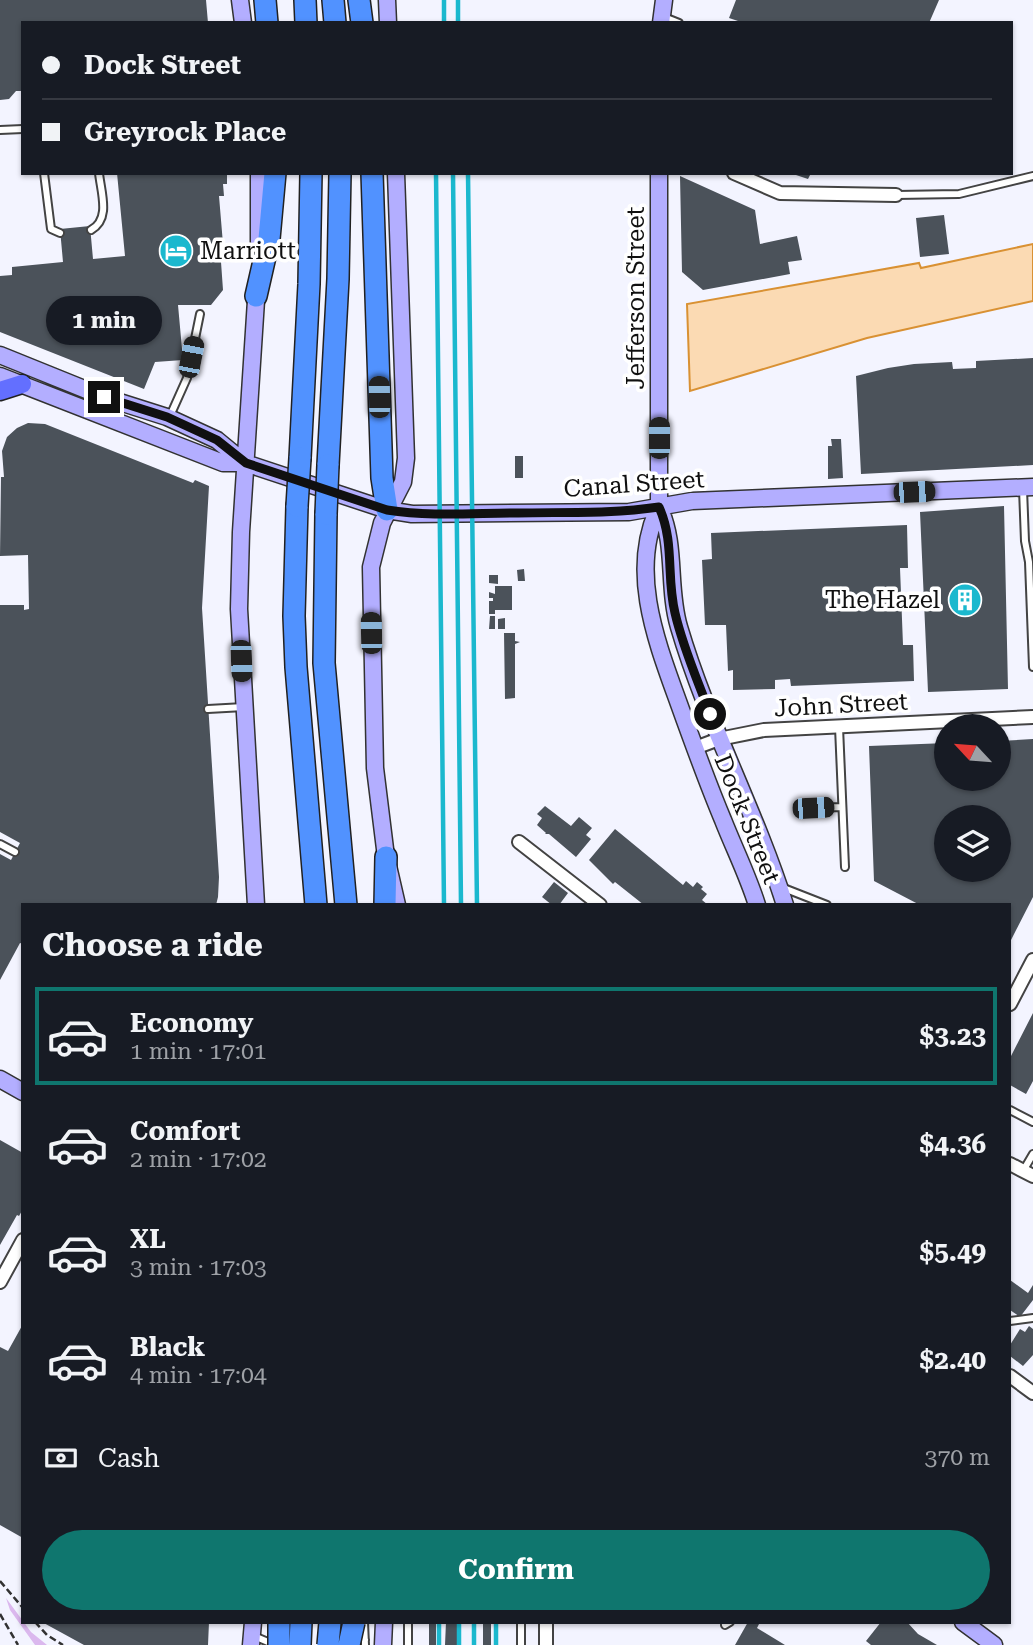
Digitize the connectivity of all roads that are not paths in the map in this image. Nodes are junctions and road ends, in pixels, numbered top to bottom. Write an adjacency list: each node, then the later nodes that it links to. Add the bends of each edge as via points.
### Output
1 (240, 0): 7 (street)
2 (265, 0): 8 (highway)
3 (305, 0): 9 (highway)
4 (333, 0): 10 (highway)
5 (359, 0): 11 (highway)
6 (387, 0): 12 (street)
7 (243, 21)
8 (267, 21)
9 (306, 21)
10 (335, 21)
11 (362, 21)
12 (388, 21)
13 (21, 128): 14 (lane)
14 (0, 130)
15 (44, 175): 28 (lane, via 48,219 51,229)
16 (99, 175): 27 (lane, via 103,216 100,225)
17 (259, 175): 29 (street)
18 (275, 175): 29 (highway, via 269,239)
19 (311, 175): 58 (highway, bridge, via 295,603)
20 (340, 175): 59 (highway, bridge, via 323,611)
21 (372, 175): 39 (highway, via 382,478)
22 (396, 175): 39 (street, via 406,458 402,482)
23 (659, 175): 38 (street, Jefferson Street)
24 (739, 175): 26 (street, via 780,193)
25 (1033, 176): 26 (lane, via 959,194)
26 (896, 195)
27 (90, 230)
28 (60, 233)
29 (256, 296): 36 (street)
30 (200, 314): 35 (lane, via 187,378)
31 (0, 355): 35 (street)
32 (0, 376): 33 (street)
33 (22, 384): 34 (main road); 36 (street, via 223,463)
34 (0, 391)
35 (169, 418): 36 (street, via 217,440)
36 (246, 463): 39 (street, Canal Street); 43 (street, via 239,610)
37 (1028, 487): 38 (street, Canal Street, via 692,501); 40 (lane)
38 (659, 507): 39 (street, Canal Street, via 629,512 463,515); 47 (street, Dock Street, via 668,531 676,619); 48 (street, Dock Street, via 647,540 650,614)
39 (387, 510): 54 (street, via 374,547 371,585 375,768)
40 (1029, 537): 41 (lane)
41 (1032, 631): 42 (lane)
42 (1033, 667)
43 (244, 707): 44 (lane); 57 (street)
44 (208, 709)
45 (1033, 717): 46 (street, John Street)
46 (839, 725): 47 (street, John Street, via 764,730); 49 (lane)
47 (719, 739): 48 (street, John Street); 56 (street, Dock Street)
48 (695, 748): 63 (street, Dock Street)
49 (842, 807): 50 (lane); 55 (lane)
50 (813, 808)
51 (519, 842): 62 (street)
52 (0, 844): 53 (lane)
53 (15, 852)
54 (386, 857): 60 (highway); 61 (street)
55 (845, 867)
56 (779, 886): 64 (street, Dock Street); 65 (lane)
57 (256, 903)
58 (316, 903)
59 (346, 903)
60 (385, 903)
61 (397, 903)
62 (597, 903)
63 (756, 903)
64 (784, 903)
65 (822, 903)
66 (1033, 960): 67 (street)
67 (1011, 1002)
68 (0, 1079): 69 (street)
69 (21, 1091)
70 (1011, 1111): 71 (lane)
71 (1033, 1122)
72 (1033, 1154): 74 (lane)
73 (1011, 1165): 74 (street)
74 (1028, 1174)
75 (21, 1244): 76 (street)
76 (0, 1282)
77 (1033, 1318): 78 (lane)
78 (1011, 1321)
79 (1011, 1377): 80 (street)
80 (1033, 1393)
81 (274, 1624): 90 (lane)
82 (330, 1624): 92 (highway, bridge)
83 (334, 1624): 91 (lane)
84 (384, 1624): 93 (street)
85 (408, 1624): 94 (lane)
86 (521, 1624): 95 (lane)
87 (546, 1624): 96 (street)
88 (965, 1624): 97 (street)
89 (252, 1634): 90 (lane)
90 (290, 1635)
91 (358, 1638)
92 (328, 1645)
93 (383, 1645)
94 (408, 1645)
95 (521, 1645)
96 (546, 1645)
97 (994, 1645)

